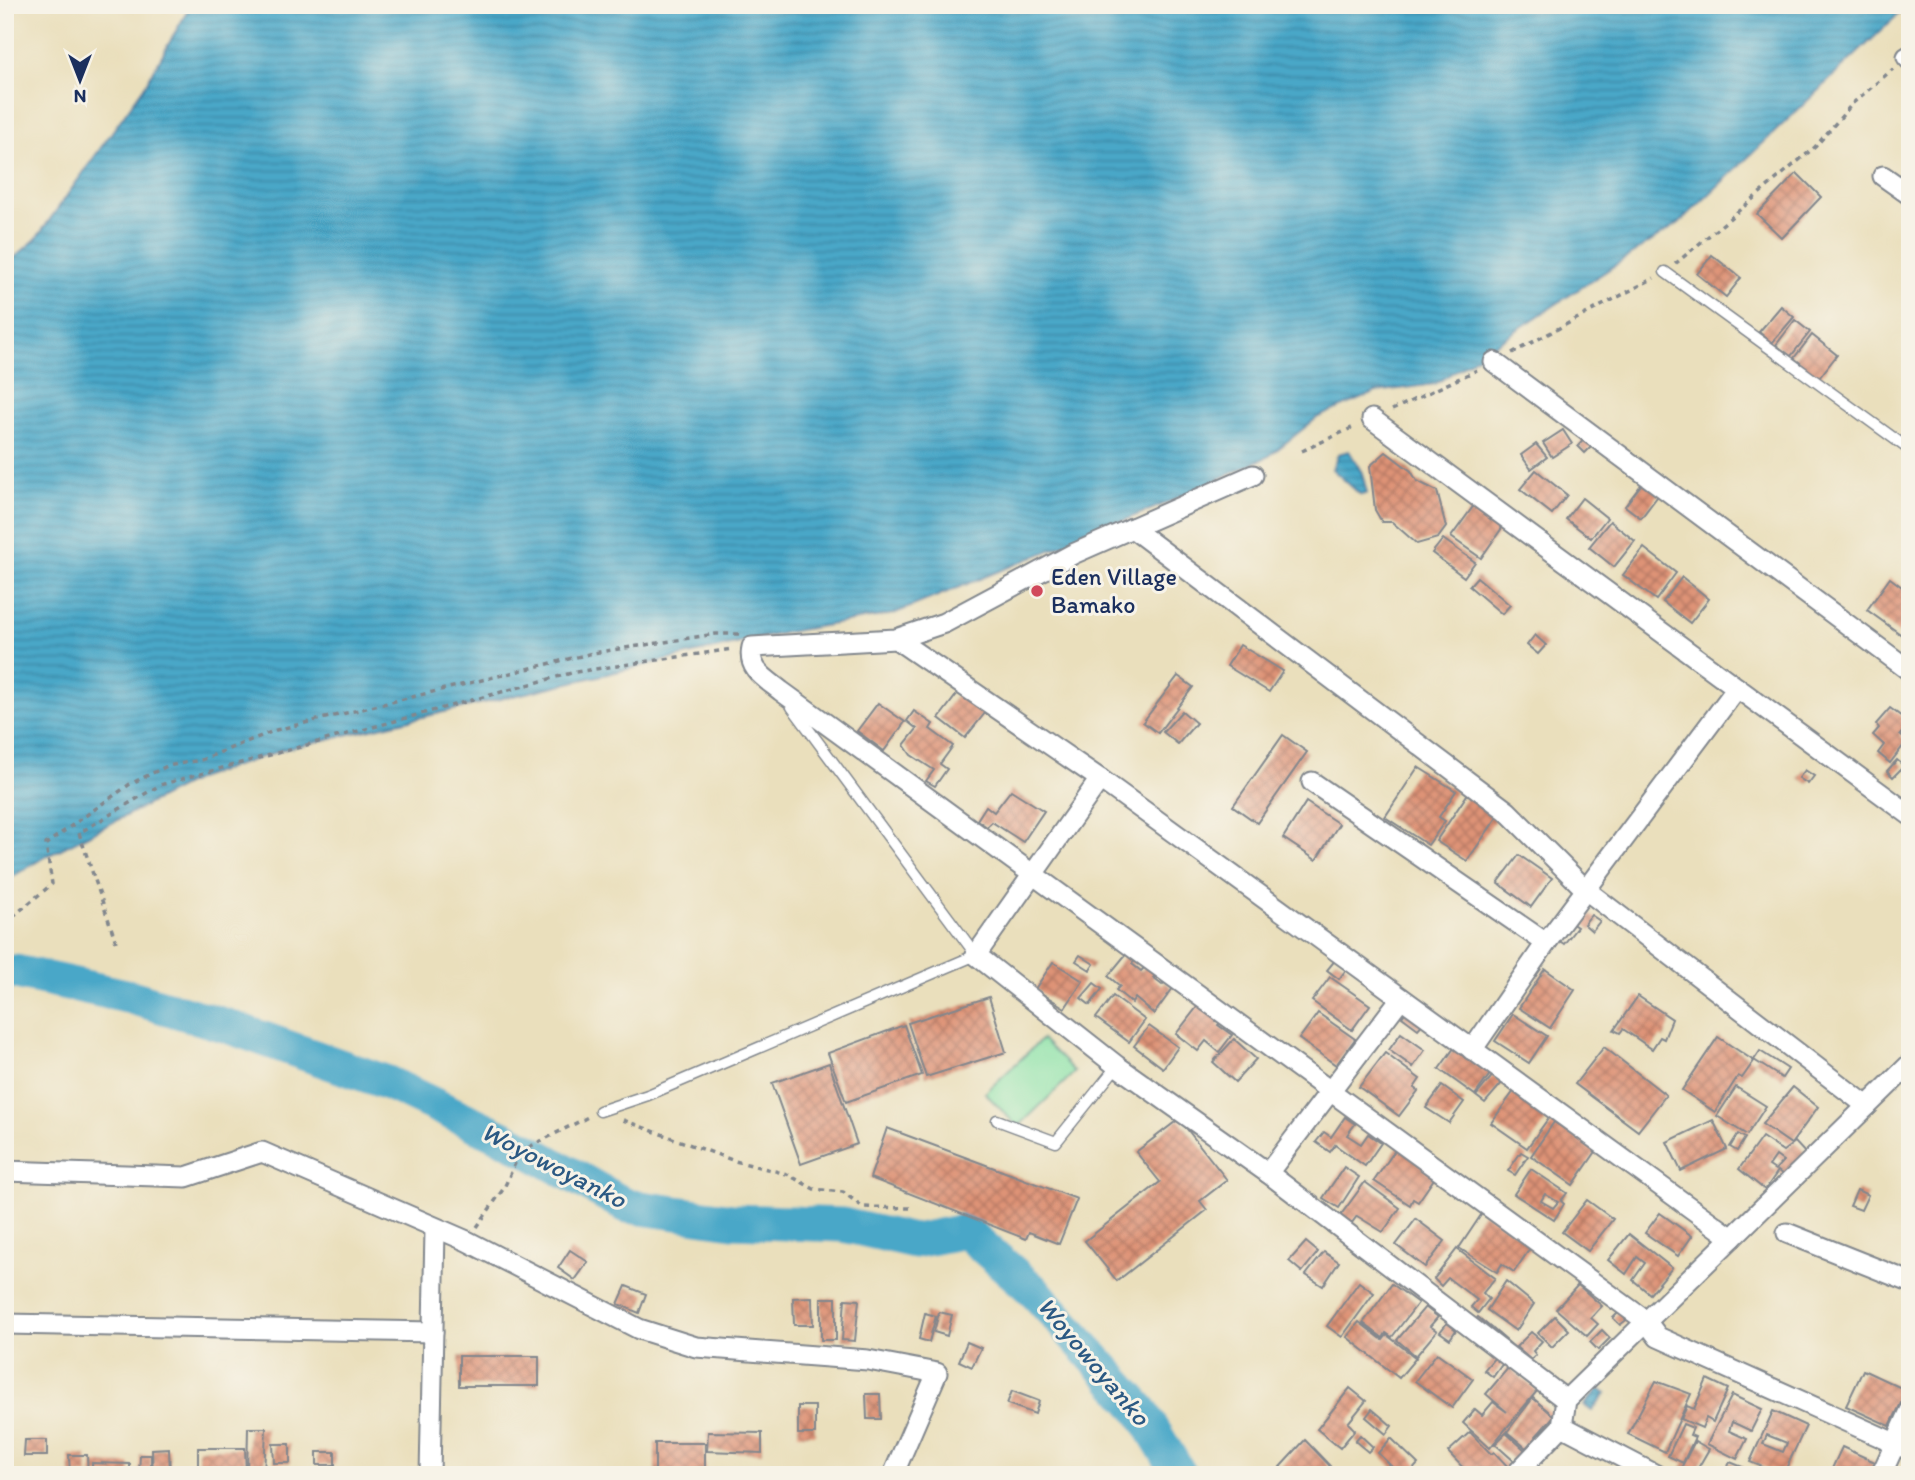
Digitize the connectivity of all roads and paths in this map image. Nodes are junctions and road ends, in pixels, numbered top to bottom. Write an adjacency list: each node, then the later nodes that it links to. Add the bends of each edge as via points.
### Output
1 (1908, 58): 4 (path, via 1853,103 1815,147)
2 (1883, 176): 3 (street)
3 (1910, 195)
4 (1665, 272): 5 (path); 7 (lane)
5 (1494, 362): 6 (path); 13 (street)
6 (1372, 419): 8 (path); 14 (street)
7 (1910, 450)
8 (1302, 451)
9 (1253, 475): 10 (street)
10 (1132, 528): 11 (street, via 944,623); 20 (street, via 1507,811)
11 (896, 639): 12 (street); 16 (street)
12 (752, 647): 15 (street, via 752,667); 21 (path, via 753,634 716,634 593,653 276,730 201,760 167,766 130,784 46,844 52,884); 22 (path, via 575,672 160,785 79,833)
13 (1910, 671)
14 (1737, 688): 18 (street); 20 (street)
15 (781, 691): 19 (street); 24 (lane)
16 (1100, 779): 19 (street); 25 (street)
17 (1312, 782): 23 (street)
18 (1910, 815)
19 (1032, 875): 24 (street); 29 (street)
20 (1586, 890): 23 (street); 30 (street)
21 (5, 923)
22 (116, 942)
23 (1546, 943): 26 (street)
24 (976, 955): 28 (street); 31 (lane, via 648,1095)
25 (1401, 998): 26 (street); 29 (street)
26 (1472, 1050): 40 (street)
27 (1910, 1064): 30 (street)
28 (1117, 1066): 32 (lane, via 1056,1142); 36 (street)
29 (1330, 1091): 36 (street); 43 (street)
30 (1867, 1106): 40 (street)
31 (600, 1111): 33 (path); 37 (path, via 735,1161 787,1174 814,1189 843,1192 863,1207)
32 (997, 1120)
33 (529, 1147)
34 (516, 1159): 41 (path, via 504,1188)
35 (5, 1171): 38 (street, via 186,1177 262,1152)
36 (1268, 1173): 46 (street)
37 (911, 1209)
38 (435, 1230): 41 (street); 45 (street)
39 (1787, 1233): 42 (street)
40 (1732, 1238): 43 (street)
41 (467, 1241): 51 (street, via 639,1329 696,1347 868,1360 937,1373)
42 (1910, 1282)
43 (1646, 1321): 46 (street); 49 (street, via 1658,1337)
44 (5, 1324): 45 (street)
45 (433, 1332): 50 (street)
46 (1566, 1400): 48 (street)
47 (1910, 1410): 49 (street)
48 (1562, 1426): 52 (street); 53 (street)
49 (1903, 1447): 54 (street)
50 (430, 1475)
51 (893, 1475)
52 (1515, 1475)
53 (1656, 1475)
54 (1881, 1475)

